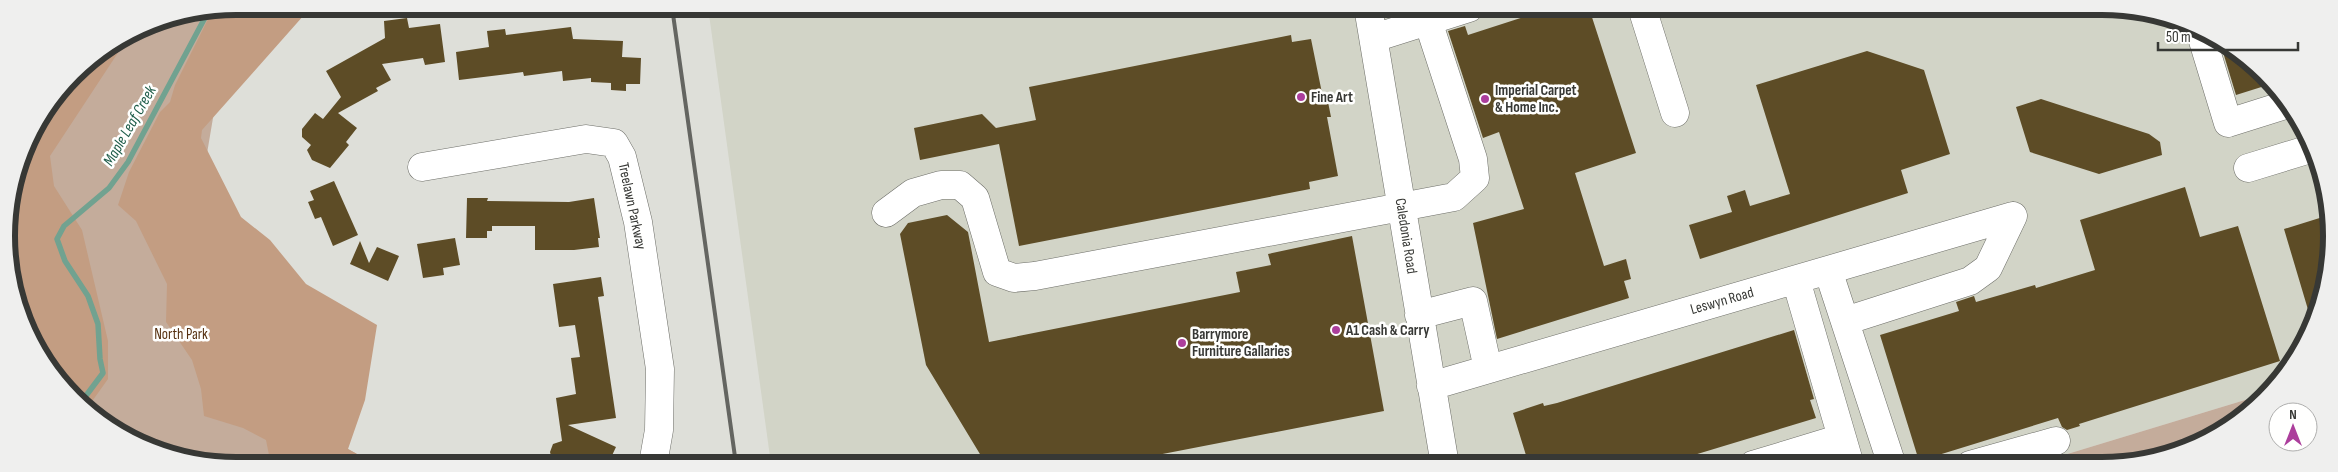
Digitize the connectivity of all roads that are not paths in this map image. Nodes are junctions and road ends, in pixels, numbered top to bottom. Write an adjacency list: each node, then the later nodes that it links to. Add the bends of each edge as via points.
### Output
1 (1370, 15): 5 (street, Caledonia Road)
2 (1447, 15): 4 (street)
3 (1644, 15): 8 (street)
4 (1428, 21): 5 (street); 12 (street, via 1473,159 1475,178 1454,197)
5 (1374, 38): 12 (street, Caledonia Road)
6 (2203, 39): 7 (street, via 2228,123)
7 (2281, 106)
8 (1675, 113)
9 (2306, 150): 11 (street)
10 (422, 167): 22 (street, Treelawn Parkway, via 586,139 614,143 622,157 638,222 660,368 659,430)
11 (2248, 168)
12 (1402, 208): 13 (street, via 1014,278 997,272 974,198 960,185 941,185 913,193); 16 (street, Caledonia Road)
13 (886, 213)
14 (1828, 270): 15 (street, Leswyn Road); 17 (street); 17 (street, Leswyn Road, via 2013,216 1988,268 1970,281)
15 (1796, 280): 18 (street, Leswyn Road); 20 (street)
16 (1419, 315): 18 (street, via 1473,301); 19 (street, Caledonia Road)
17 (1845, 321): 26 (street)
18 (1488, 370): 19 (street, Leswyn Road)
19 (1431, 386): 23 (street, Caledonia Road)
20 (1842, 438): 24 (street); 25 (street)
21 (2056, 441): 27 (street)
22 (654, 457)
23 (1444, 457)
24 (1779, 457)
25 (1848, 457)
26 (1889, 457)
27 (1999, 457)

